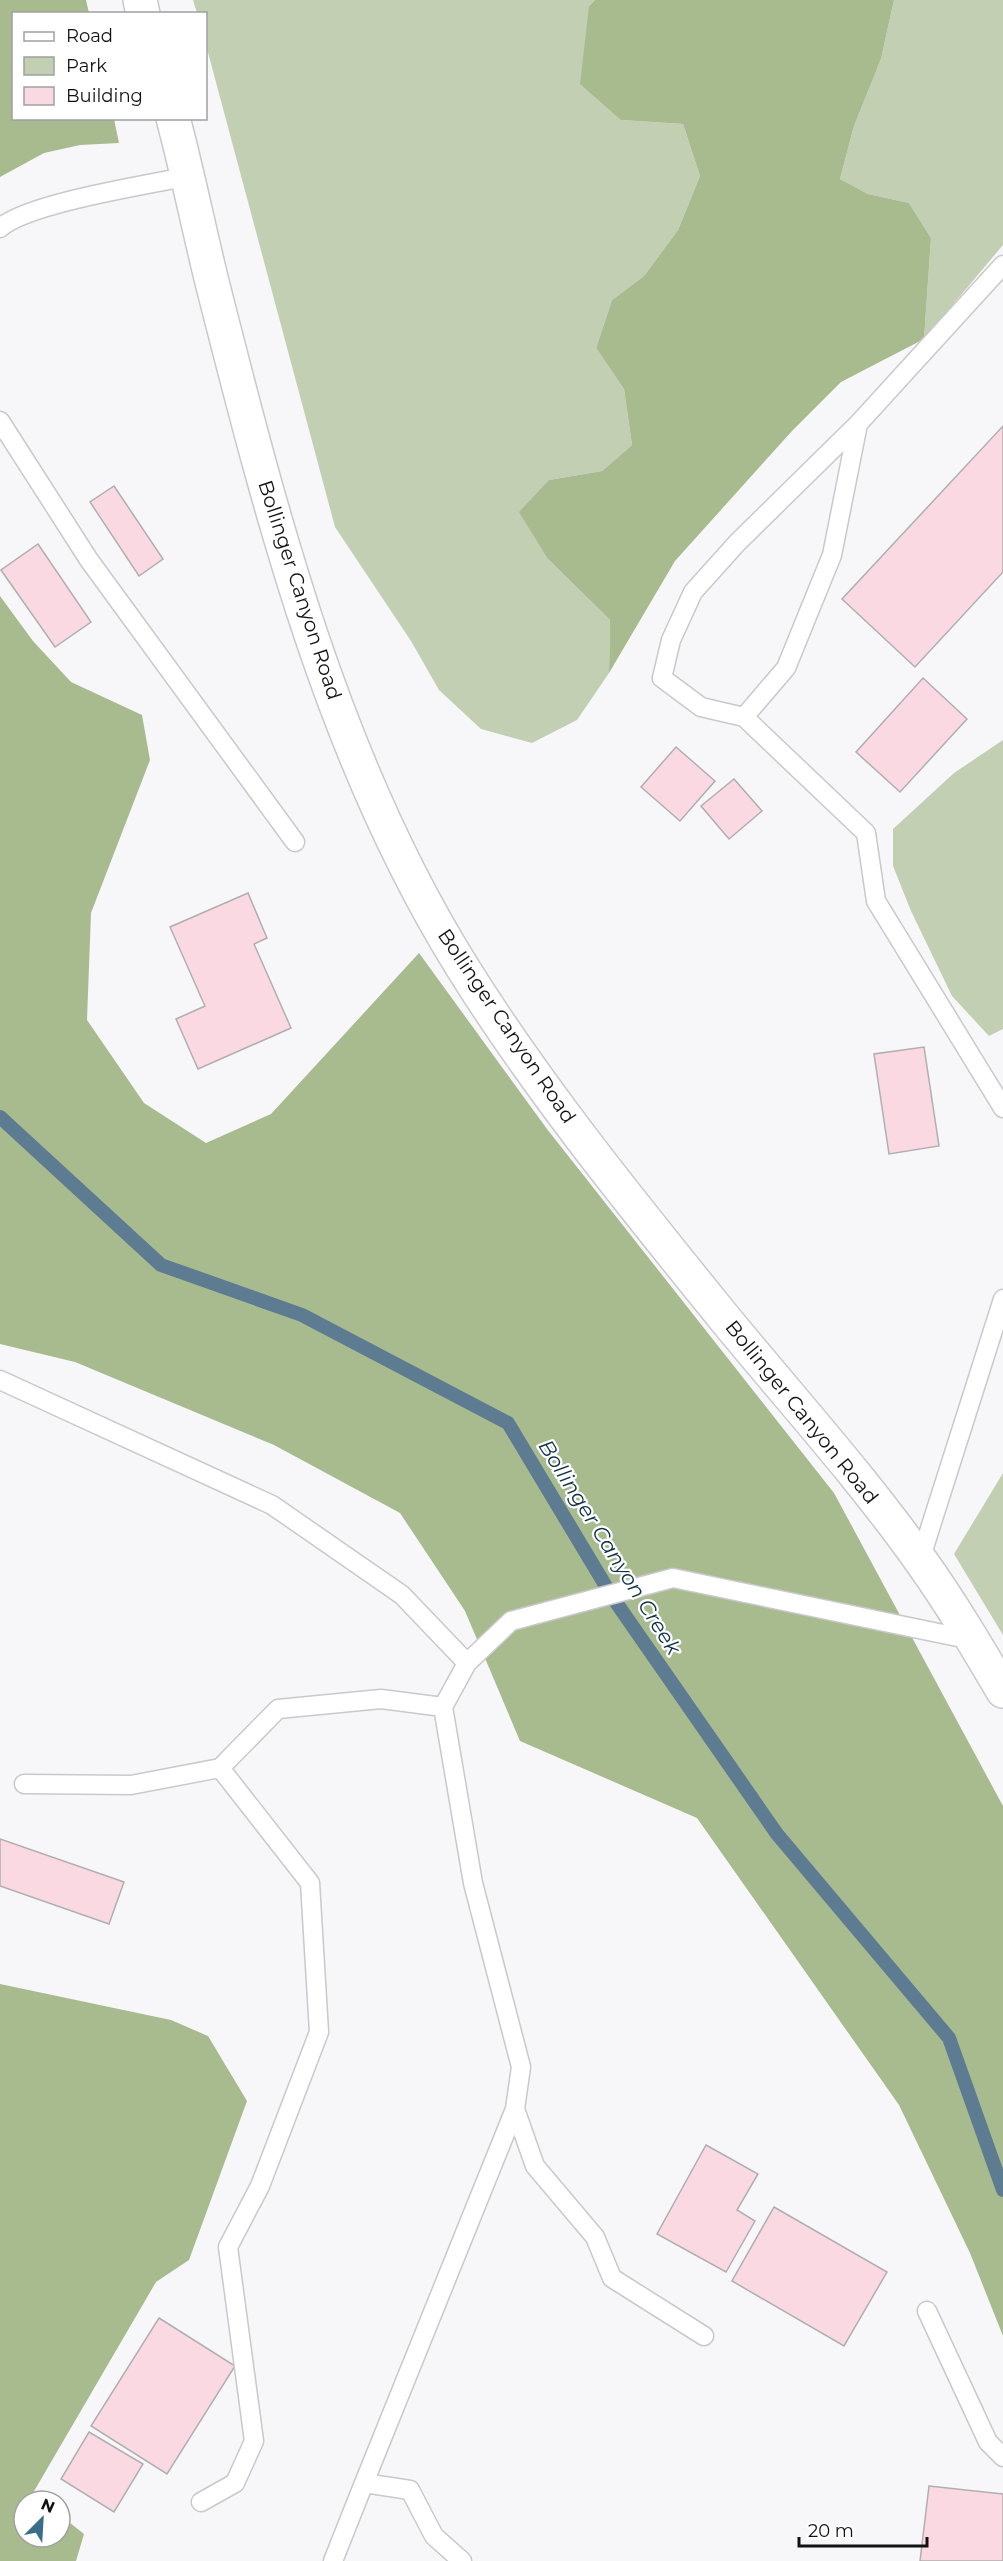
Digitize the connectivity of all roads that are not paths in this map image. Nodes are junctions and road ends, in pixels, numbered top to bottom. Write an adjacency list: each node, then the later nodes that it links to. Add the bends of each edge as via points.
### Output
1 (174, 120): 2 (street, Bollinger Canyon Road)
2 (189, 176): 3 (lane, via 73,200 9,219); 12 (street, Bollinger Canyon Road, via 212,282 286,558 346,734 400,853 461,965 554,1101)
3 (0, 228)
4 (1003, 265): 6 (lane)
5 (0, 421): 8 (lane, via 89,560)
6 (858, 424): 7 (lane, via 832,555 786,668); 7 (lane, via 693,592 671,640 662,678 701,706)
7 (744, 717): 9 (lane, via 866,833 876,901)
8 (295, 842)
9 (1003, 1108)
10 (1003, 1299): 12 (lane)
11 (0, 1380): 14 (lane, via 272,1505 402,1595)
12 (920, 1560): 13 (street, Bollinger Canyon Road)
13 (972, 1640): 14 (lane, via 673,1578 511,1621); 15 (street, Bollinger Canyon Road)
14 (467, 1663): 16 (lane)
15 (1003, 1691)
16 (443, 1707): 17 (lane, via 381,1699 278,1709); 19 (lane, via 473,1883 521,2067)
17 (220, 1768): 18 (lane, via 131,1785); 24 (lane, via 310,1883 319,2032 260,2186 228,2247 254,2441 235,2483)
18 (24, 1784)
19 (515, 2109): 21 (lane, via 536,2166 594,2237 612,2278); 23 (lane)
20 (927, 2311): 22 (lane, via 988,2442)
21 (704, 2336)
22 (1003, 2457)
23 (364, 2483): 25 (lane); 26 (lane, via 410,2490 434,2536)
24 (201, 2502)
25 (333, 2561)
26 (462, 2561)

